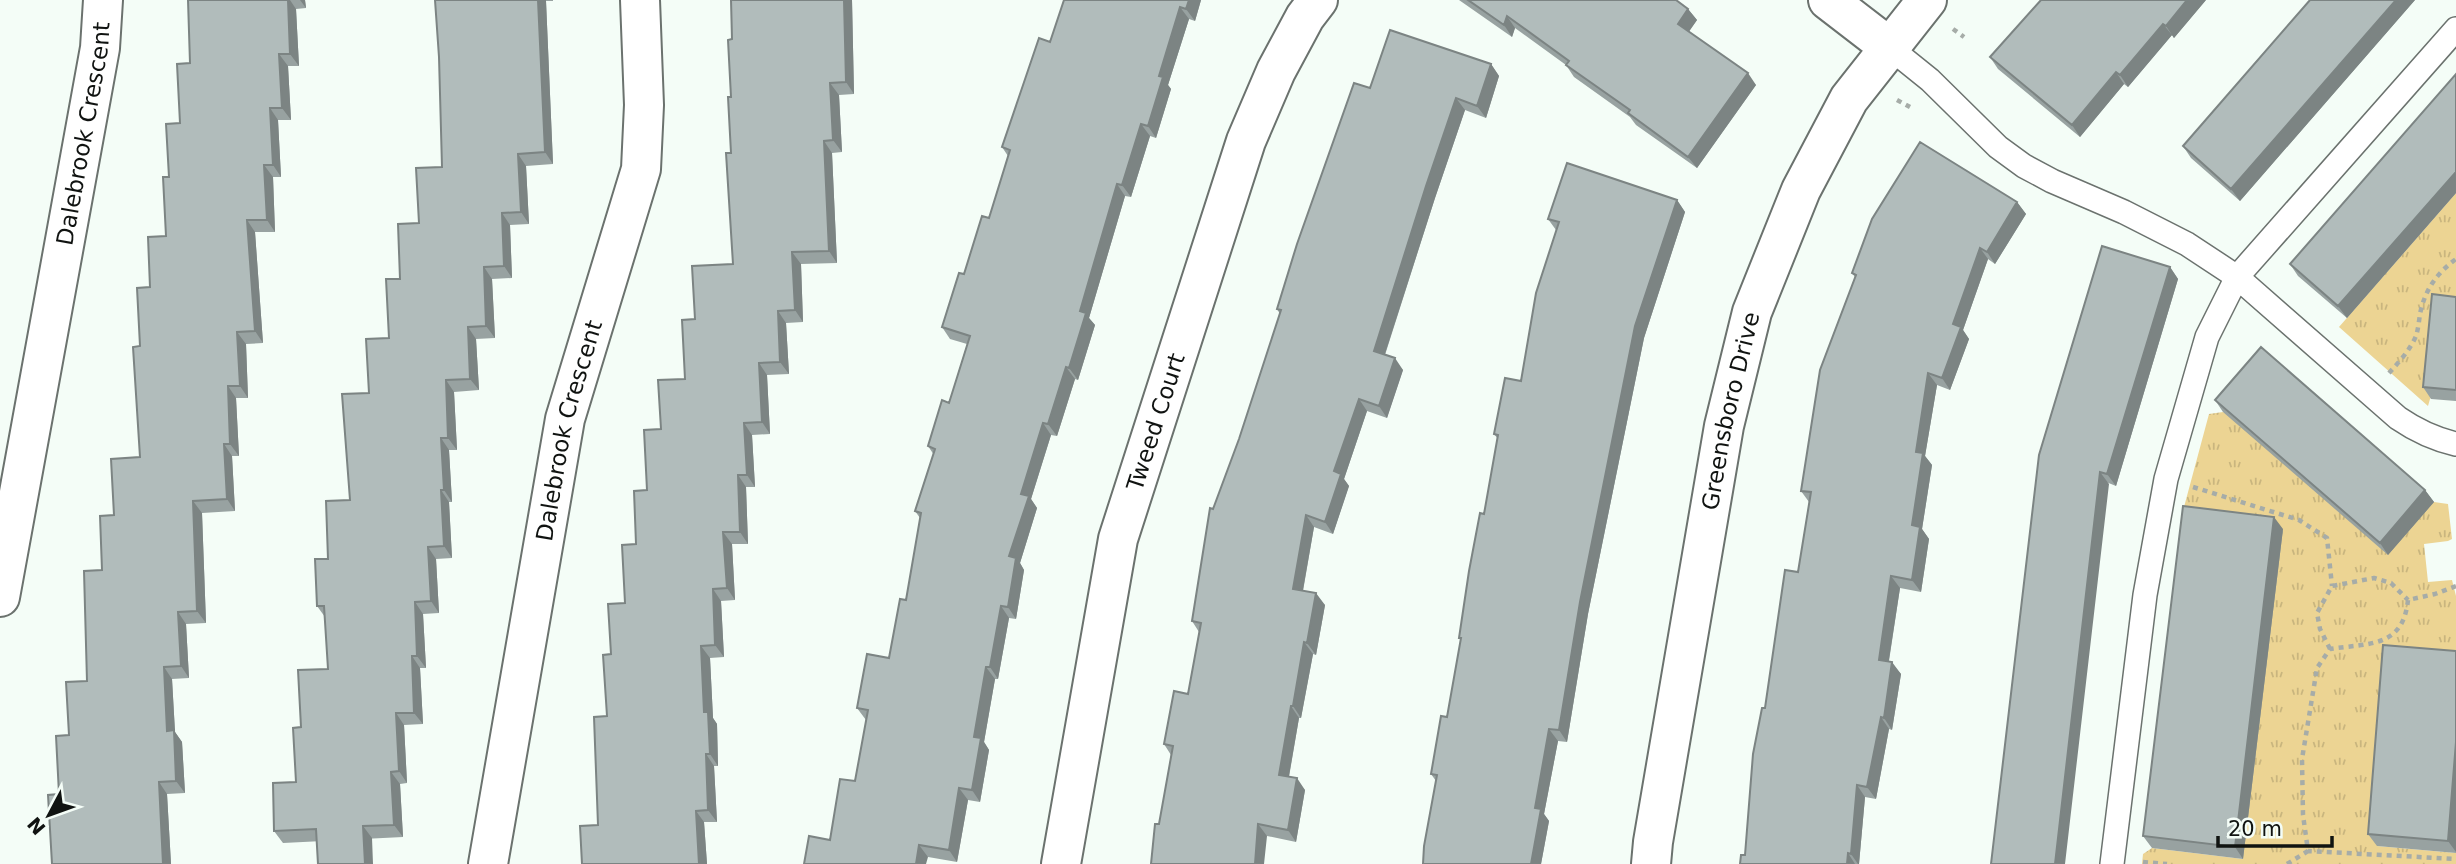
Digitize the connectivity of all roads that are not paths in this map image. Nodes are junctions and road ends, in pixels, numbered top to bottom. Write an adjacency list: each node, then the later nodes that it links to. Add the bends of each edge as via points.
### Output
1 (103, 0): 10 (street, Dalebrook Crescent, via 100,48)
2 (640, 0): 11 (street, Dalebrook Crescent, via 641,169 565,419)
3 (1318, 0): 12 (street, Tweed Court, via 1276,71 1246,141 1118,539)
4 (1828, 0): 7 (street)
5 (1927, 0): 7 (street, Greensboro Drive)
6 (2456, 29): 8 (lane)
7 (1889, 47): 8 (lane, via 1930,80 1998,148 2024,166 2187,244); 13 (street, Greensboro Drive, via 1849,99 1801,190 1752,312 1724,426)
8 (2237, 277): 9 (lane, via 2398,418 2437,440); 14 (lane, via 2207,337 2166,479 2145,595)
9 (2456, 444)
10 (0, 597)
11 (488, 864)
12 (1060, 864)
13 (1651, 864)
14 (2112, 864)

